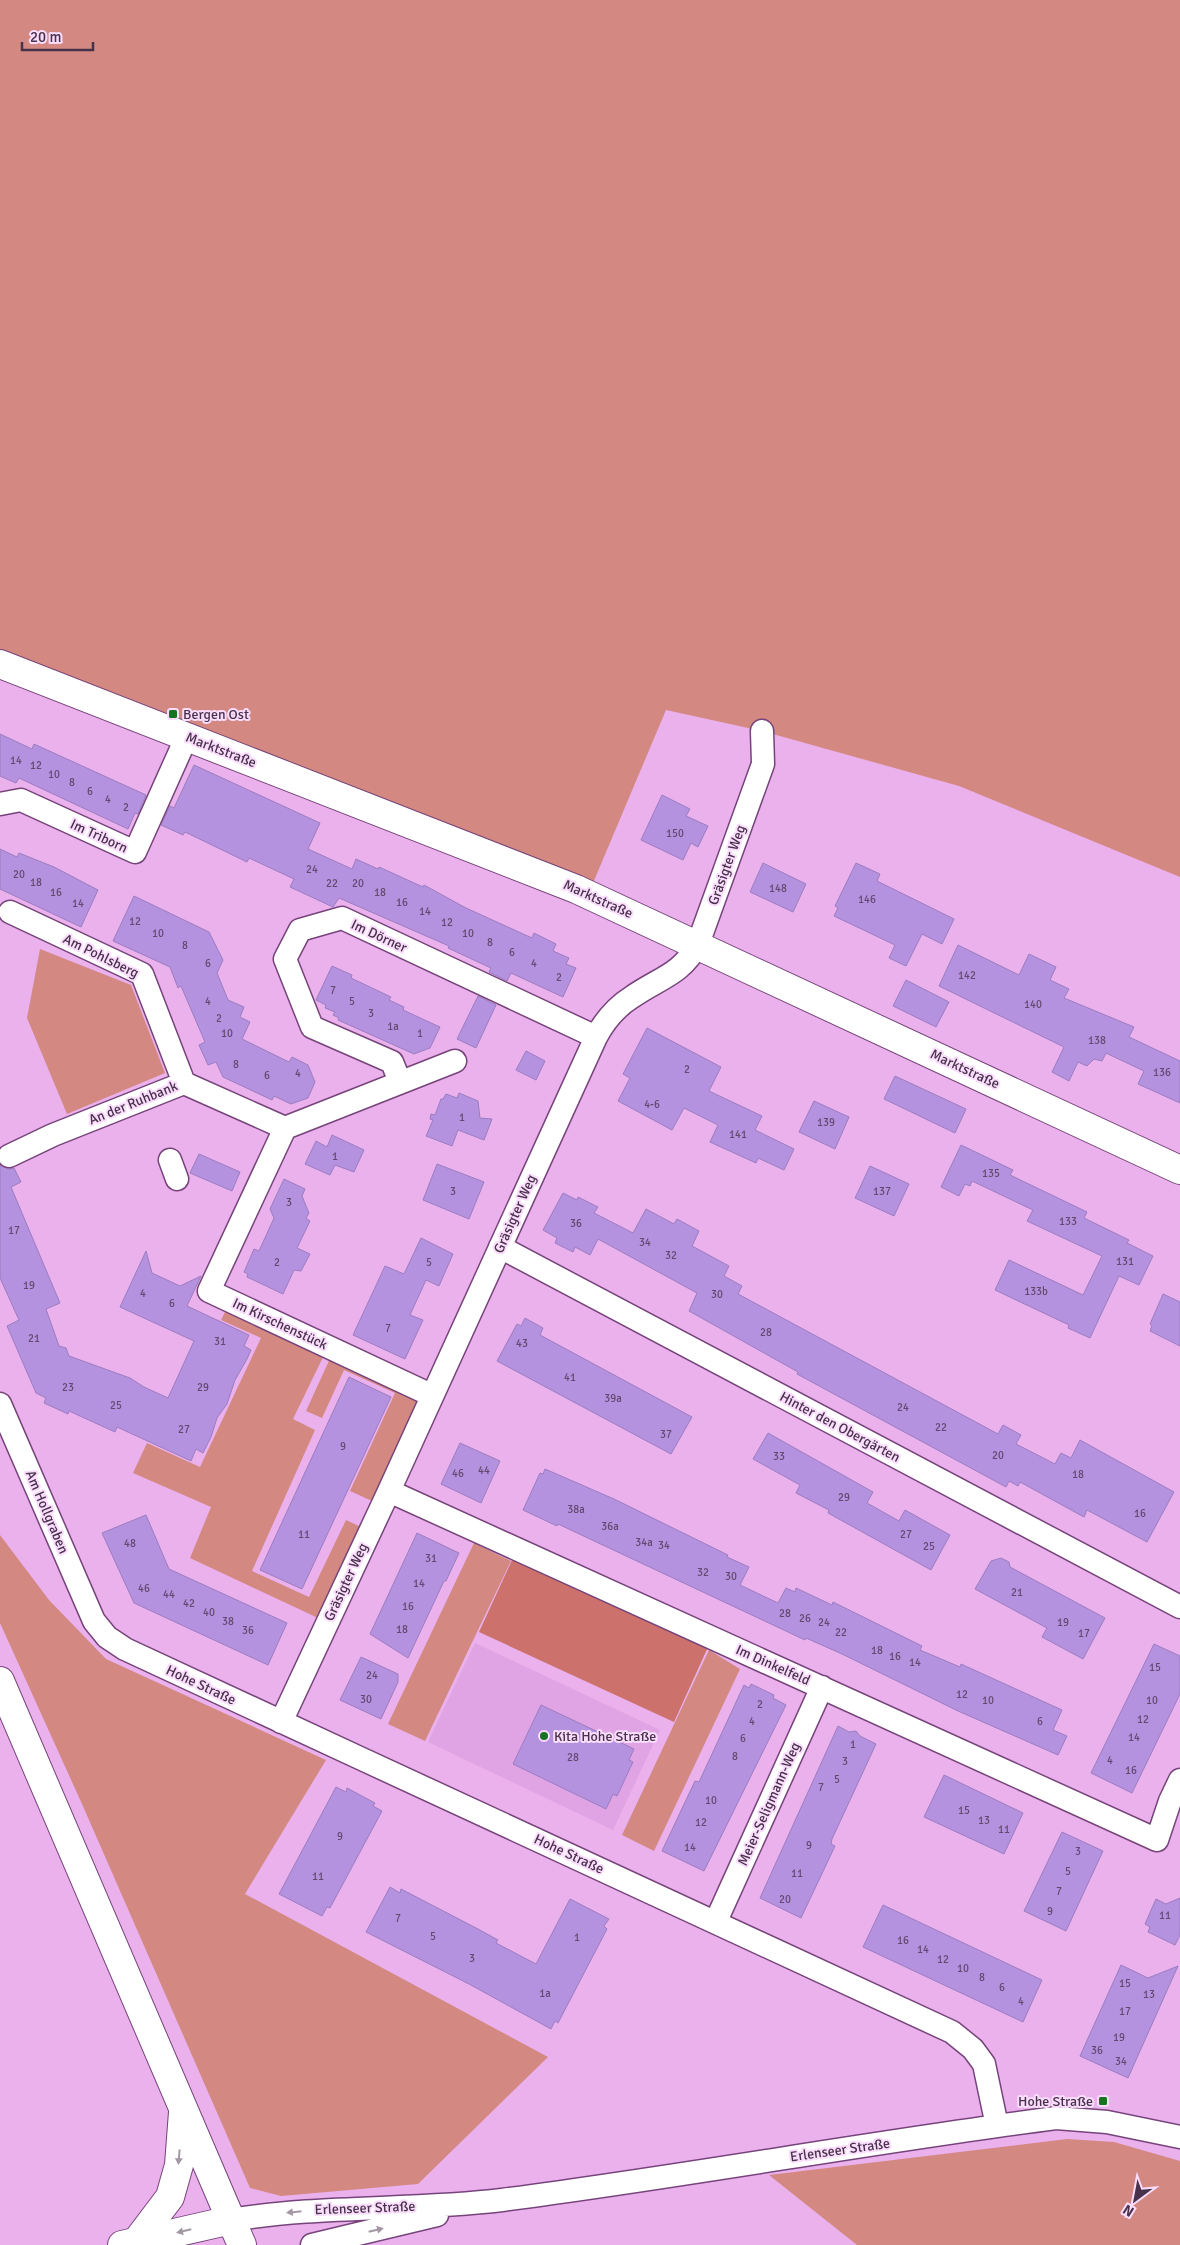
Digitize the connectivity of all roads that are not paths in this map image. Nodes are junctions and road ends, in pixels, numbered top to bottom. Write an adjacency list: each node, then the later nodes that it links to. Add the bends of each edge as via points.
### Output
1 (0, 664): 3 (street, Marktstraße)
2 (762, 731): 6 (street, Gräsigter Weg, via 763,764)
3 (187, 736): 4 (street, Im Triborn, via 135,852 20,800); 6 (street, Marktstraße, via 576,889)
4 (0, 804)
5 (10, 912): 10 (street, Am Pohlsberg, via 142,974)
6 (698, 944): 7 (street, Gräsigter Weg, via 690,959 675,972 614,1011); 13 (street, Marktstraße)
7 (596, 1037): 9 (street, Im Dörner, via 342,918 300,930 285,960 312,1027 392,1062); 14 (street, Gräsigter Weg)
8 (455, 1061): 9 (street)
9 (400, 1082): 11 (street)
10 (184, 1083): 11 (street, An der Ruhbank); 12 (street, An der Ruhbank)
11 (285, 1128): 15 (street, Im Kirschenstück, via 209,1291)
12 (9, 1156)
13 (1180, 1170)
14 (500, 1247): 15 (street, Gräsigter Weg); 18 (street, Hinter den Obergärten)
15 (432, 1396): 17 (street, Gräsigter Weg)
16 (0, 1404): 19 (street, Am Hollgraben)
17 (389, 1491): 21 (street, Im Dinkelfeld); 22 (street, Gräsigter Weg)
18 (1180, 1607)
19 (94, 1621): 22 (street, Hohe Straße, via 108,1637 126,1649)
20 (0, 1682): 26 (street)
21 (822, 1687): 24 (street, Im Dinkelfeld, via 1157,1840); 25 (street, Meier-Seligmann-Weg)
22 (280, 1722): 25 (street, Hohe Straße)
23 (1180, 1780): 24 (street)
24 (1175, 1806)
25 (716, 1921): 27 (street, Hohe Straße, via 952,2032 973,2049 984,2064)
26 (183, 2108): 30 (street); 32 (street, one-way to 32, via 179,2165 170,2196)
27 (997, 2126): 28 (street, Erlenseer Straße, via 1056,2118 1108,2122); 29 (street, Erlenseer Straße)
28 (1180, 2137)
29 (500, 2200): 30 (street, Erlenseer Straße, one-way to 30, via 307,2210); 31 (street, Erlenseer Straße, one-way to 29)
30 (231, 2220): 32 (street, one-way to 32); 33 (street)
31 (334, 2242): 34 (street, Erlenseer Straße)
32 (129, 2243)
33 (242, 2245)
34 (312, 2245)

